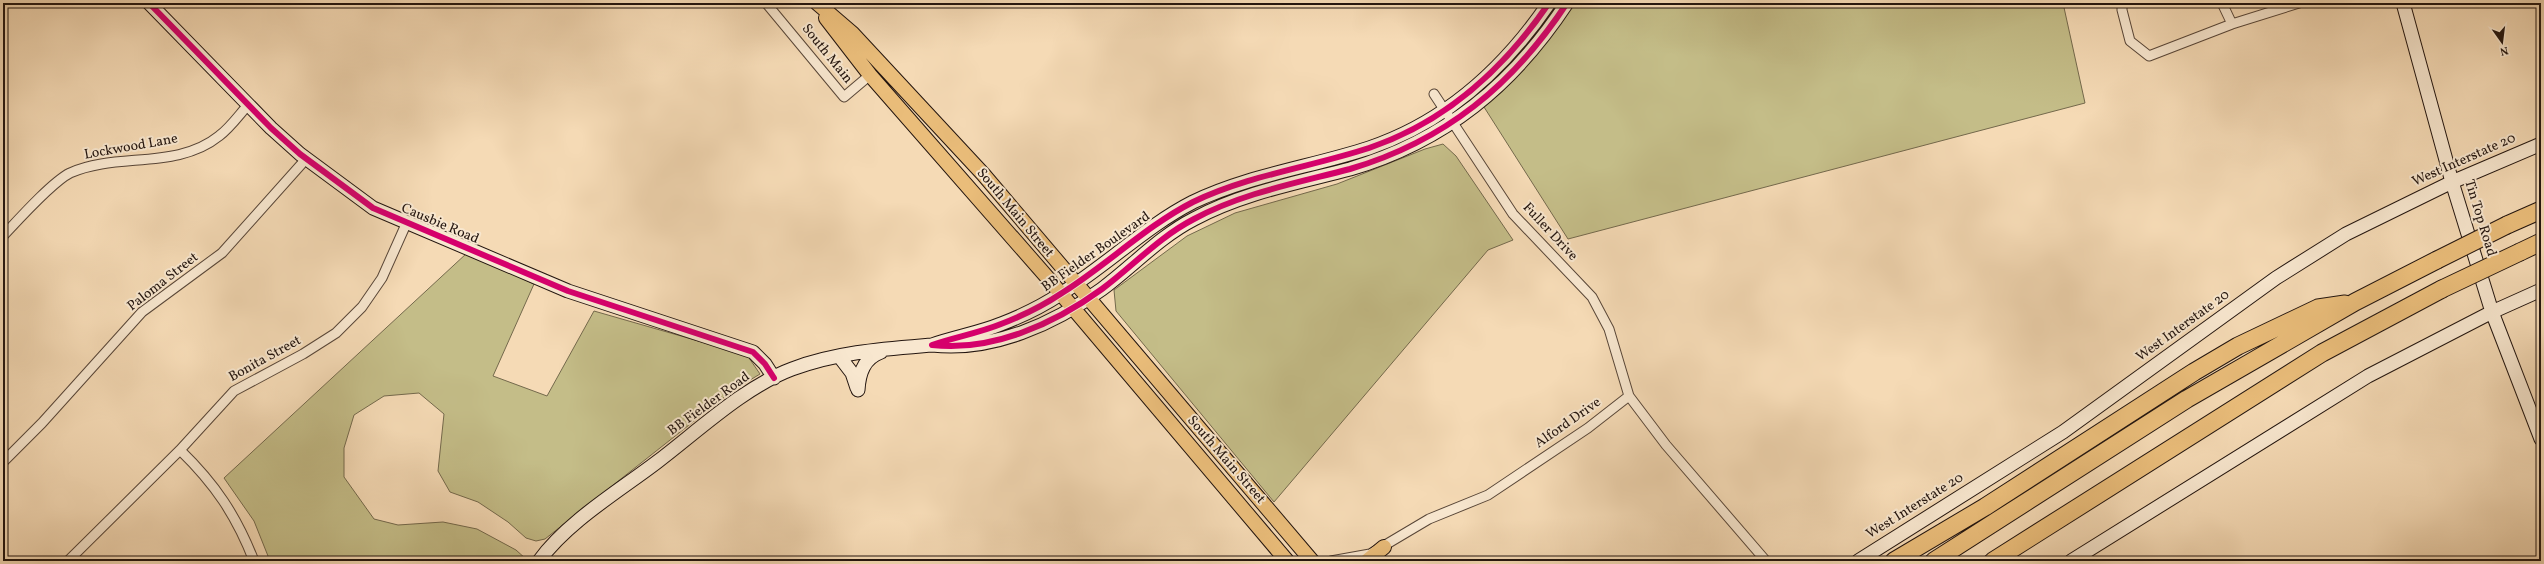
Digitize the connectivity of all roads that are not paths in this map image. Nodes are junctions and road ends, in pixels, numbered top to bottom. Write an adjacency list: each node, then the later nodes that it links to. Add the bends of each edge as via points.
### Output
1 (149, 3): 13 (street, Causbie Road)
2 (766, 3): 11 (street, South Main, via 844,97)
3 (816, 3): 11 (main road, South Main Street); 23 (main road, South Main Street, via 852,33 982,174)
4 (1549, 3): 14 (street, BB Fielder Boulevard, via 1507,58 1479,86)
5 (1567, 3): 15 (street, BB Fielder Boulevard, via 1548,32 1518,67 1486,98)
6 (2122, 3): 10 (street, via 2130,41 2149,56)
7 (2222, 3): 10 (street)
8 (2299, 3): 10 (street)
9 (2403, 3): 18 (street, Tin Top Road)
10 (2232, 24)
11 (870, 75): 25 (main road, South Main Street)
12 (1434, 94): 14 (street, Fuller Drive)
13 (248, 105): 17 (street, Causbie Road); 21 (street, Lockwood Lane, via 219,136 197,149 150,160 96,166 69,174 38,200)
14 (1446, 111): 15 (street, Fuller Drive); 23 (street, BB Fielder Boulevard, via 1376,145 1245,181 1193,203 1166,218)
15 (1453, 123): 26 (street, BB Fielder Boulevard, via 1422,140 1372,161 1248,196 1215,208 1174,230); 34 (street, Fuller Drive, via 1513,214 1592,296 1608,329)
16 (2541, 144): 18 (street, West Interstate 20)
17 (306, 159): 20 (street, Causbie Road, via 373,208); 37 (street, Paloma Street, via 222,253 142,312 42,423)
18 (2452, 182): 29 (street, Tin Top Road); 49 (street, West Interstate 20, via 2383,214 2310,257 2063,432)
19 (2541, 210): 27 (highway, bridge)
20 (407, 222): 33 (street, Causbie Road, via 568,291 753,352); 36 (street, Bonita Street, via 382,278 362,307 329,337 234,391)
21 (3, 236)
22 (2541, 242): 38 (highway, bridge, via 2442,289 2322,353)
23 (1075, 284): 25 (street, BB Fielder Boulevard); 26 (main road, South Main Street)
24 (2541, 290): 29 (street)
25 (1061, 294): 28 (main road, South Main Street); 30 (street, BB Fielder Boulevard, via 1000,325)
26 (1088, 298): 28 (street, BB Fielder Boulevard); 45 (main road, South Main Street)
27 (2355, 302): 50 (highway, via 2318,308 2238,346 1985,507); 51 (highway, via 2187,399)
28 (1072, 307): 30 (street, BB Fielder Boulevard, via 1015,335 985,344 957,348); 40 (main road, South Main Street)
29 (2492, 312): 35 (street, Tin Top Road); 54 (street, via 2368,376)
30 (932, 346): 31 (street, BB Fielder Road)
31 (889, 349): 32 (street, BB Fielder Road); 32 (street, via 869,358 860,372 858,390 852,374)
32 (839, 356): 33 (street, BB Fielder Road, via 791,370)
33 (774, 378): 43 (street, BB Fielder Road, via 723,412 572,526)
34 (1628, 396): 39 (street, Alford Drive, via 1588,428 1488,495 1429,519); 48 (street, via 1666,445)
35 (2541, 439)
36 (180, 450): 41 (street, Bonita Street); 42 (street, via 206,476 232,512)
37 (3, 462)
38 (2089, 500): 52 (highway); 53 (highway, via 2076,518)
39 (1384, 547): 46 (street, Alford Drive, via 1370,554); 47 (main road)
40 (1283, 556): 44 (main road)
41 (68, 561)
42 (254, 561)
43 (538, 561)
44 (1298, 561)
45 (1312, 561)
46 (1331, 561)
47 (1367, 561)
48 (1766, 561)
49 (1858, 561)
50 (1894, 561)
51 (1934, 561)
52 (1993, 561)
53 (2012, 561)
54 (2071, 561)

